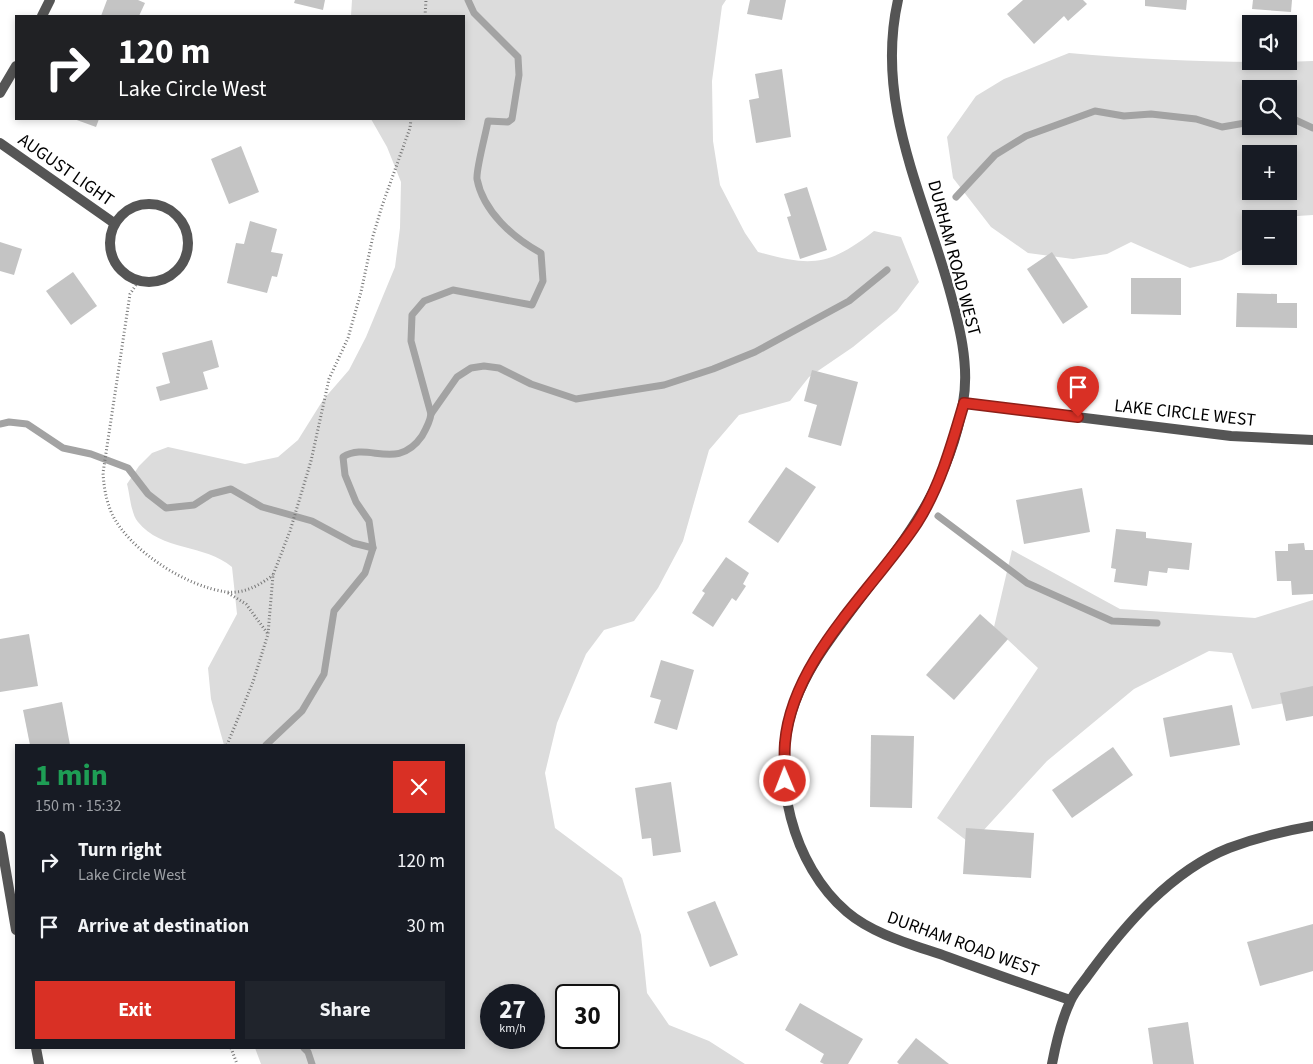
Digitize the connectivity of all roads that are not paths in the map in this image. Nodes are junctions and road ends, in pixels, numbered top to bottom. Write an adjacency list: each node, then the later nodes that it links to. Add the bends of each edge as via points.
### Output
1 (50, 0): 3 (street)
2 (898, 0): 8 (street, DURHAM ROAD WEST, via 892,29 890,68 894,106 954,304 965,369)
3 (42, 15)
4 (15, 68): 5 (street)
5 (0, 93)
6 (0, 143): 7 (street, AUGUST LIGHT)
7 (114, 223): 7 (street, AUGUST LIGHT, via 109,240 112,258 122,272 138,282 167,278 185,259 189,242 185,226 177,214 161,205 147,203 130,208)
8 (964, 403): 9 (street, LAKE CIRCLE WEST, via 1231,436); 13 (street, DURHAM ROAD WEST, via 936,488 917,523 808,672 792,710 785,742 785,781 791,816 802,852 824,886 847,912 875,930)
9 (1313, 440)
10 (1313, 826): 13 (street, via 1276,833 1228,849 1187,870 1148,904 1108,948)
11 (0, 836): 12 (street)
12 (15, 924)
13 (1070, 1000): 16 (street)
14 (36, 1049): 15 (street)
15 (39, 1064)
16 (1052, 1064)

